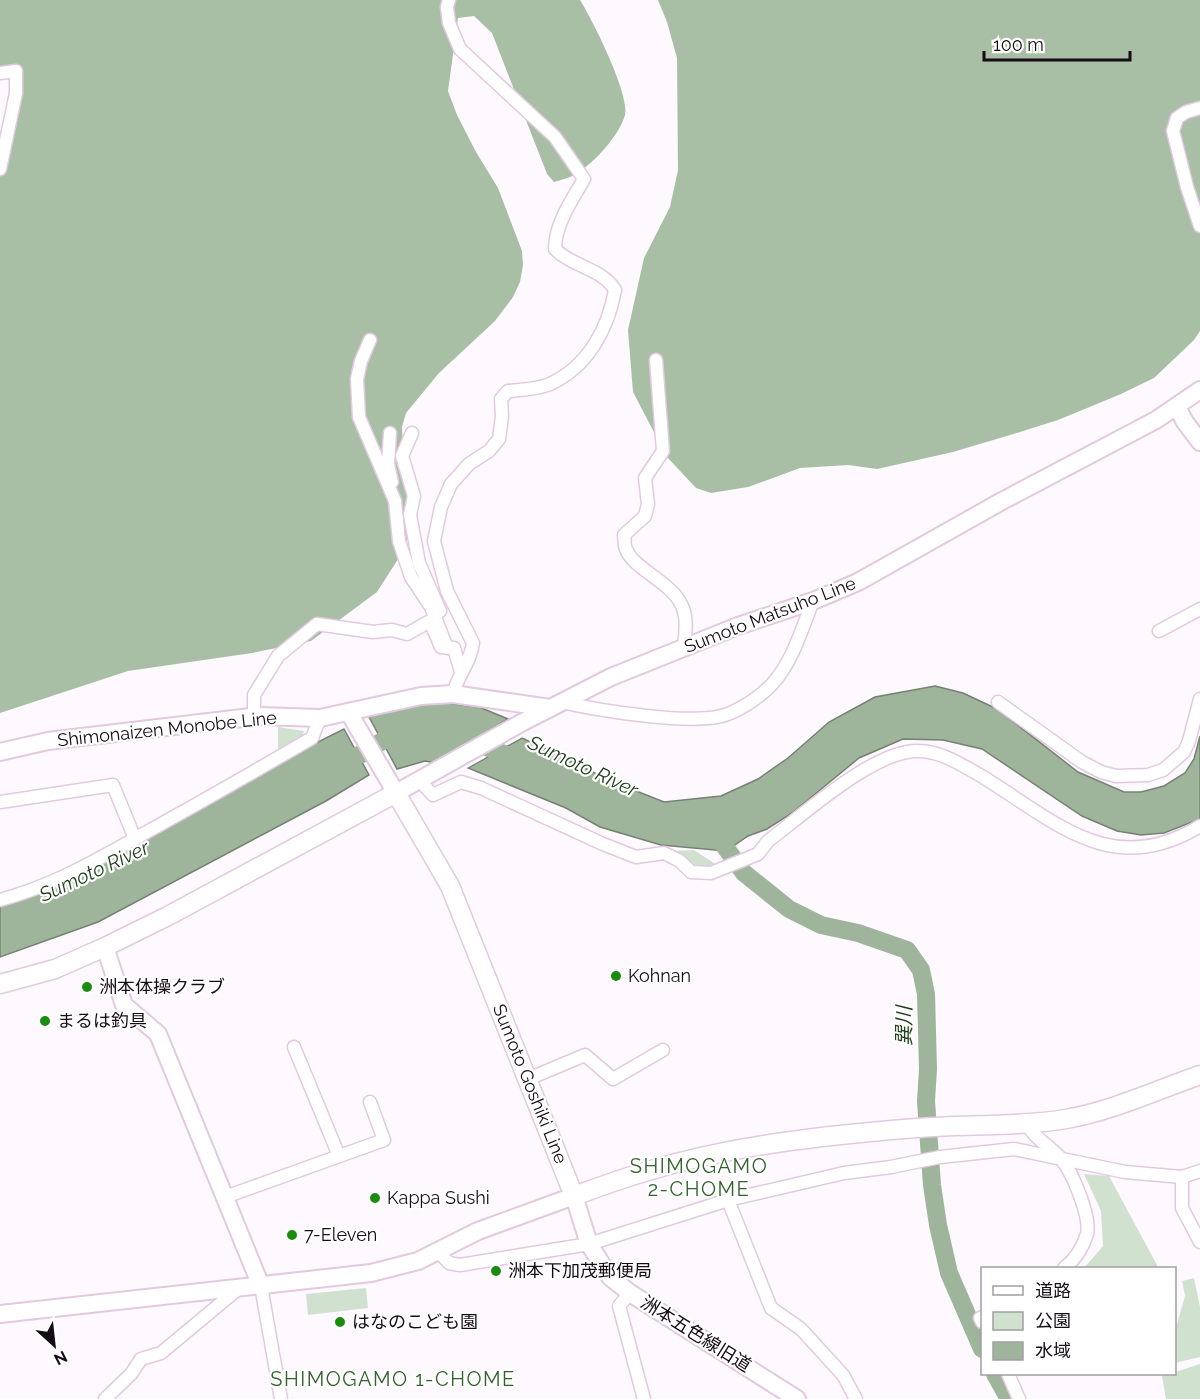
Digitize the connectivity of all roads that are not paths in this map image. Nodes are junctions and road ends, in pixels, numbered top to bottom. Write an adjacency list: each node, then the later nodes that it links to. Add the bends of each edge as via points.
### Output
1 (449, 0): 21 (street, via 449,23 460,48 555,137 584,178 558,227 555,249 561,256 608,279 615,290 595,347 570,372 548,385 508,391 501,399 499,439 451,484 441,507 434,541 447,591 473,643)
2 (0, 73): 4 (street, via 16,71 16,93)
3 (1200, 108): 5 (street, via 1177,118 1173,130)
4 (0, 169)
5 (1200, 226)
6 (370, 340): 11 (street, via 357,379)
7 (656, 360): 20 (street, via 663,451 645,478 645,516 624,535 625,547 629,556 670,590 682,606 686,625)
8 (1200, 390): 10 (street, Sumoto Matsuho Line)
9 (366, 392): 11 (street)
10 (1177, 407): 14 (street); 16 (street, Sumoto Matsuho Line, via 858,582)
11 (361, 422): 15 (street)
12 (390, 433): 15 (street, via 388,464)
13 (412, 433): 19 (street, via 402,456 414,496 410,515 419,563)
14 (1200, 442)
15 (395, 501): 19 (street, via 399,542 411,577 431,607)
16 (813, 601): 20 (street, Sumoto Matsuho Line); 25 (street, via 773,684 728,714 671,718)
17 (1200, 609): 18 (street)
18 (1159, 631)
19 (450, 648): 21 (street); 27 (street, via 441,647 430,621 407,634 317,624 278,656 254,695)
20 (684, 648): 25 (street, Sumoto Matsuho Line)
21 (461, 672): 22 (street)
22 (453, 694): 25 (street, Shimonaizen Monobe Line); 26 (street, Shimonaizen Monobe Line, via 421,696)
23 (1200, 699): 24 (street, via 1184,752 1163,770 1148,775 1116,776 1082,762)
24 (998, 702)
25 (555, 705): 30 (street, Sumoto Matsuho Line)
26 (351, 716): 28 (street, Shimonaizen Monobe Line); 31 (street)
27 (254, 717): 28 (street, Shimonaizen Monobe Line); 29 (street, Shimonaizen Monobe Line, via 48,741)
28 (320, 718): 34 (street, via 312,738)
29 (0, 752)
30 (419, 780): 31 (street, Sumoto Matsuho Line); 33 (street, via 433,795 461,782 482,788 636,857 664,853 692,872 711,873 758,854 768,841 856,776 892,756 919,751 953,759 1091,842 1150,847 1170,842)
31 (391, 786): 36 (main road, via 168,916); 41 (main road, Sumoto Goshiki Line, via 450,886)
32 (0, 802): 34 (street, via 113,785)
33 (1200, 826)
34 (135, 839): 35 (street, via 66,877)
35 (0, 900)
36 (105, 947): 37 (main road, via 55,969); 49 (street, via 124,1005 158,1034)
37 (0, 984)
38 (294, 1047): 44 (street)
39 (663, 1050): 41 (street, via 613,1079 585,1055)
40 (1200, 1074): 43 (main road, via 1118,1104)
41 (528, 1079): 48 (main road, Sumoto Goshiki Line)
42 (370, 1102): 44 (street, via 384,1140)
43 (1027, 1124): 45 (street, via 1032,1134); 48 (main road, via 918,1128 734,1150 649,1170)
44 (339, 1156): 49 (street)
45 (1062, 1160): 47 (street, via 1125,1172); 50 (street, via 1014,1149 940,1157 844,1173); 54 (street, via 1081,1196 1088,1232 1079,1253)
46 (1200, 1171): 47 (street)
47 (1182, 1177): 51 (street, via 1182,1208)
48 (574, 1196): 52 (street, 洲本五色線旧道); 53 (street, via 478,1231)
49 (225, 1197): 55 (street)
50 (728, 1200): 52 (street); 64 (street, via 771,1308 801,1329 843,1375)
51 (1200, 1242)
52 (589, 1244): 53 (street, via 460,1265 449,1263); 57 (street, 洲本五色線旧道, via 610,1277)
53 (439, 1252): 55 (street, via 371,1273)
54 (1066, 1267)
55 (261, 1286): 56 (street); 61 (street)
56 (238, 1288): 58 (street); 60 (street, via 160,1353 141,1359)
57 (630, 1293): 62 (street, via 619,1306); 63 (street, 洲本五色線旧道)
58 (0, 1314)
59 (1008, 1375): 65 (street)
60 (105, 1399)
61 (281, 1399)
62 (644, 1399)
63 (798, 1399)
64 (856, 1399)
65 (1018, 1399)

